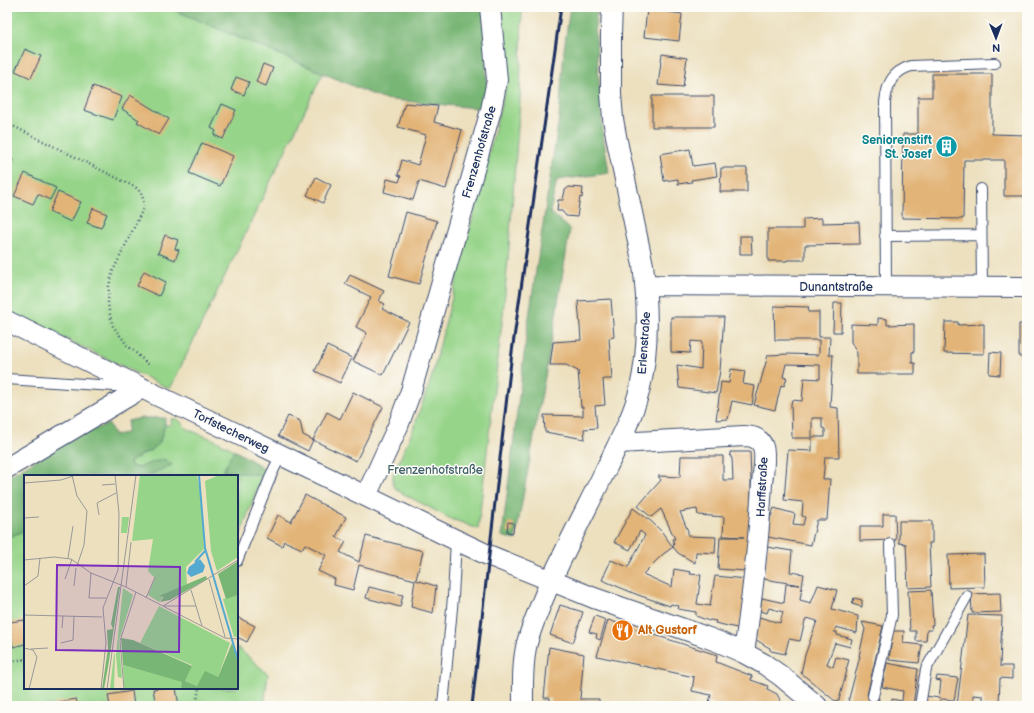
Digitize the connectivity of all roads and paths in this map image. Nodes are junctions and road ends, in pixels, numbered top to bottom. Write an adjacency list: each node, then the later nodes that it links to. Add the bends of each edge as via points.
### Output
1 (490, 7): 18 (street, Frenzenhofstraße, via 496,69 491,110 411,391)
2 (612, 7): 8 (street, Erlenstraße, via 610,70 613,118)
3 (995, 63): 7 (lane, via 911,66 901,70 889,84 885,102)
4 (7, 123): 14 (path, via 141,192 144,207 113,271 108,302 113,326 160,380 161,385)
5 (981, 189): 6 (lane)
6 (982, 235): 7 (lane); 10 (lane)
7 (885, 236): 9 (lane)
8 (645, 285): 9 (street, Dunantstraße); 15 (street, Erlenstraße, via 646,336 643,374 634,406)
9 (886, 287): 10 (street, Dunantstraße)
10 (982, 287): 11 (street, Dunantstraße)
11 (1027, 287)
12 (7, 321): 14 (street, Torfstecherweg)
13 (7, 379): 14 (lane)
14 (149, 391): 16 (street, Torfstecherweg); 17 (street)
15 (618, 443): 22 (street, Erlenstraße); 24 (street, Harffstraße, via 744,436 757,438 763,446 761,506)
16 (281, 454): 18 (street, Torfstecherweg); 21 (lane)
17 (7, 468)
18 (366, 496): 19 (street, Torfstecherweg)
19 (456, 540): 22 (street, Torfstecherweg); 30 (lane)
20 (890, 544): 28 (lane, via 892,615)
21 (238, 558)
22 (551, 581): 24 (street, Torfstecherweg); 31 (street, Erlenstraße, via 527,645)
23 (967, 596): 33 (lane, via 926,669)
24 (744, 653): 32 (street, Torfstecherweg, via 781,676)
25 (24, 659): 26 (path)
26 (7, 662)
27 (199, 689): 29 (path)
28 (873, 696)
29 (196, 706)
30 (443, 706)
31 (523, 706)
32 (817, 706)
33 (920, 706)

